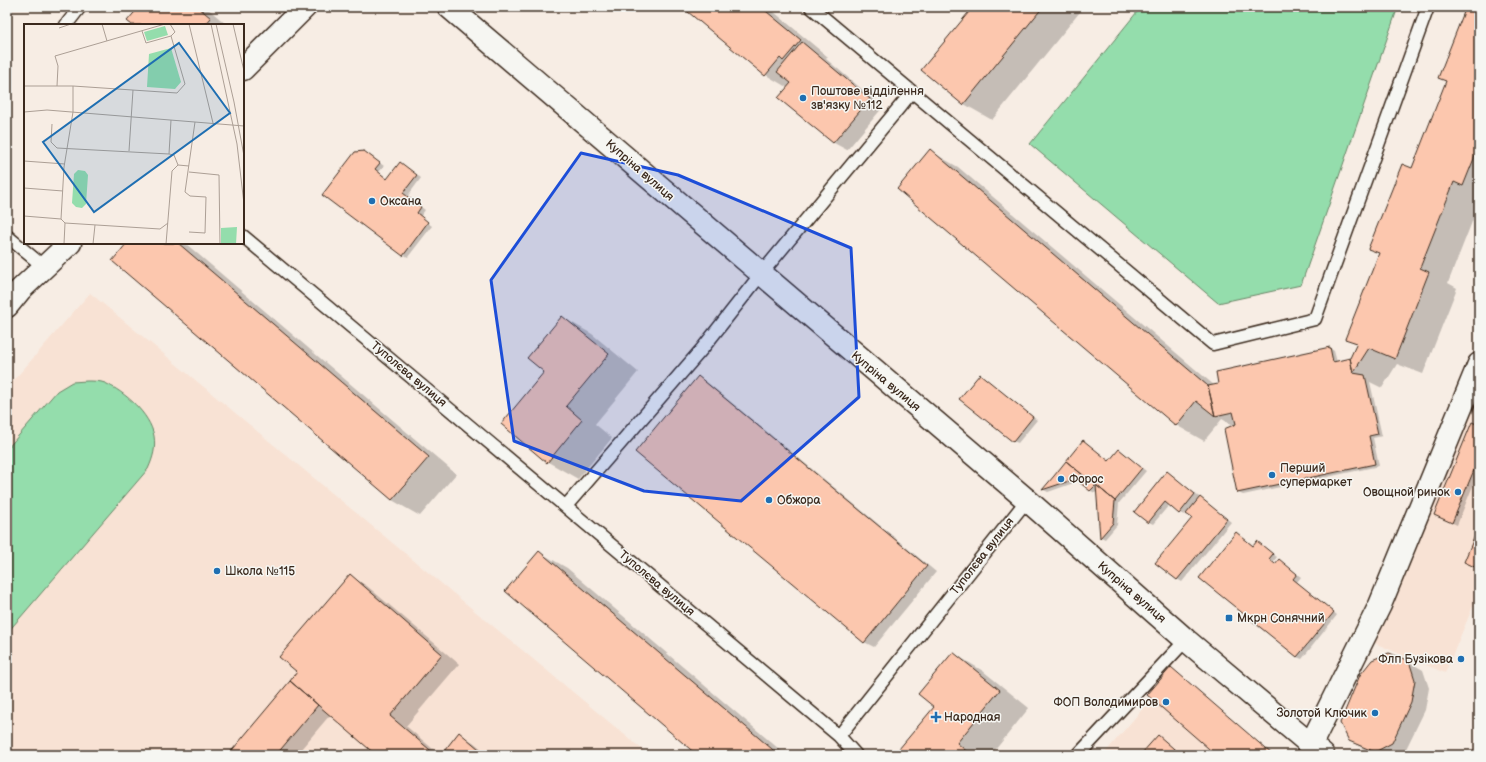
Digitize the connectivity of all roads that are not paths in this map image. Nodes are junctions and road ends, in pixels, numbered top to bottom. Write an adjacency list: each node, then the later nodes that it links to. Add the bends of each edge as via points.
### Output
1 (80, 7): 6 (lane)
2 (305, 7): 7 (main road)
3 (449, 7): 13 (main road, Купріна вулиця)
4 (811, 7): 8 (lane)
5 (1428, 7): 8 (lane, via 1315,319 1213,344)
6 (67, 24)
7 (244, 69)
8 (912, 92): 13 (lane)
9 (7, 236): 12 (lane)
10 (244, 237): 17 (lane, Туполєва вулиця)
11 (69, 244): 12 (main road)
12 (44, 267): 14 (main road)
13 (761, 274): 16 (main road, Купріна вулиця); 17 (lane, via 702,349)
14 (7, 306)
15 (1479, 364): 20 (main road)
16 (1027, 500): 18 (main road, Купріна вулиця); 19 (lane, Туполєва вулиця)
17 (566, 506): 19 (lane, Туполєва вулиця)
18 (1186, 640): 20 (main road, Купріна вулиця); 22 (lane)
19 (838, 736): 21 (lane)
20 (1317, 750)
21 (856, 755)
22 (1078, 755)

